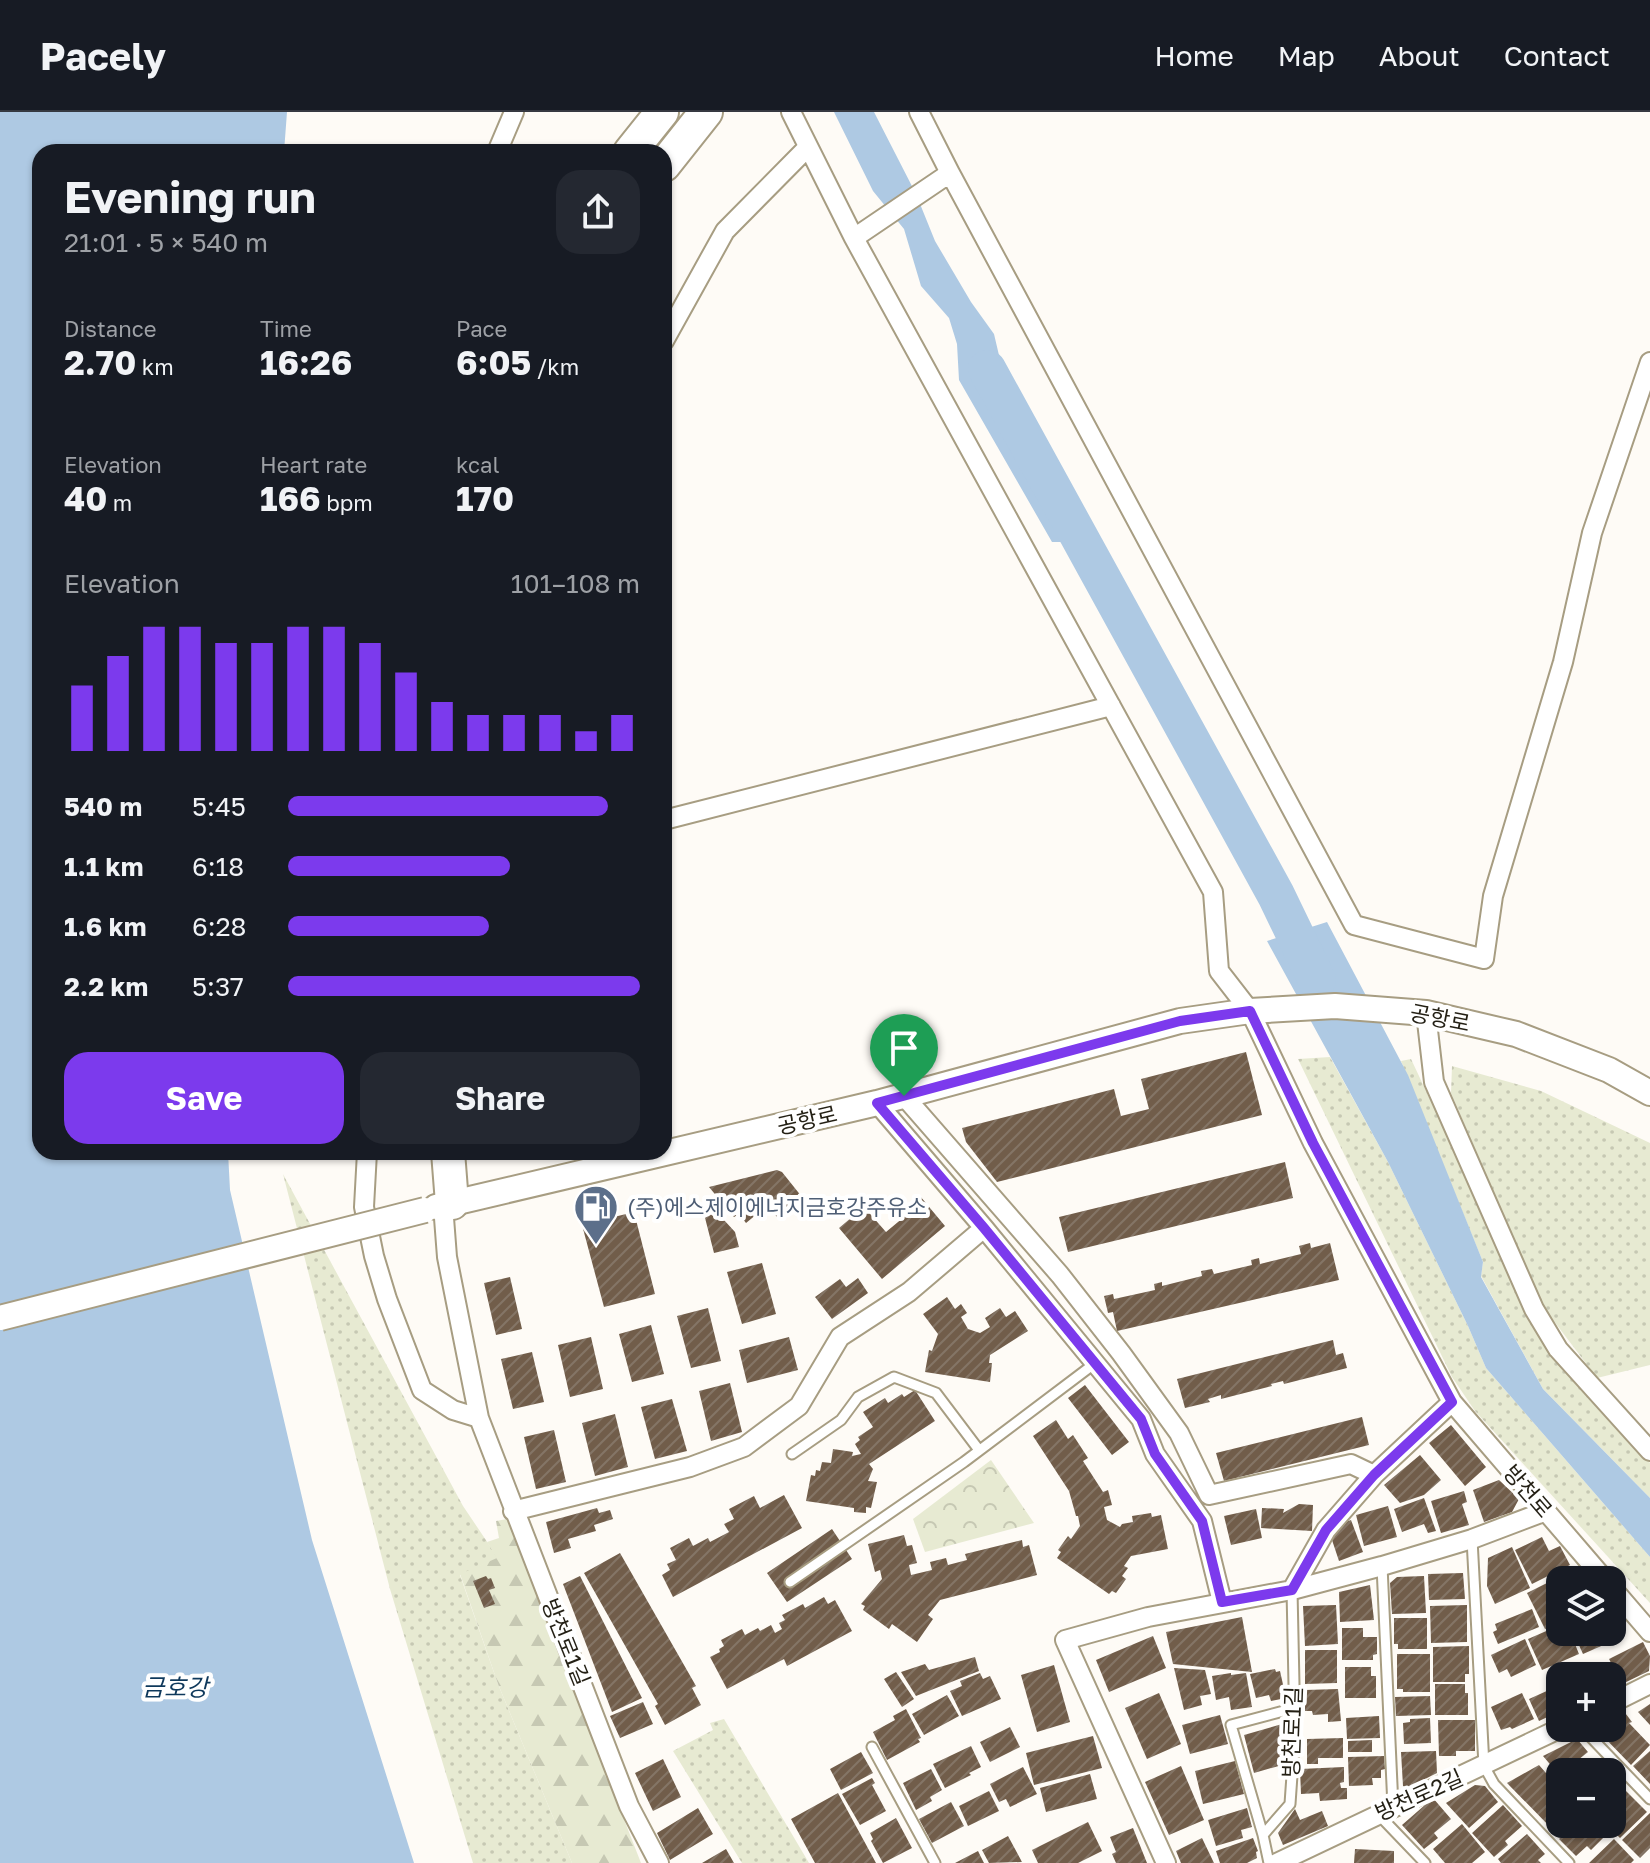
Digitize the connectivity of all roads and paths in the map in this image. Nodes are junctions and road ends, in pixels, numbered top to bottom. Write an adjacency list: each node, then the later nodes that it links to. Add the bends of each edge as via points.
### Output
1 (514, 112): 6 (street)
2 (662, 112): 7 (highway)
3 (706, 112): 9 (highway)
4 (791, 112): 8 (street, 방천로)
5 (919, 112): 10 (street)
6 (500, 144)
7 (636, 144)
8 (808, 147): 11 (street, 방천로); 12 (street, via 725,231)
9 (672, 155)
10 (950, 174): 11 (street); 13 (street, via 1354,925 1484,959 1493,896 1563,662 1592,533)
11 (855, 237): 14 (street, 방천로)
12 (672, 327)
13 (1650, 362)
14 (1111, 706): 15 (street); 16 (street, 방천로, via 1213,892 1219,971)
15 (672, 818)
16 (1250, 1011): 17 (main road, 공항로, via 1335,1006); 19 (main road, 공항로, via 1180,1021); 30 (street, 방천로, via 1313,1143)
17 (1426, 1013): 18 (main road, 공항로, via 1516,1034 1609,1070); 33 (street, via 1434,1082 1534,1309 1558,1349)
18 (1650, 1093)
19 (904, 1096): 20 (main road, 공항로); 35 (street, via 1121,1353 1179,1433 1209,1495 1351,1464)
20 (877, 1103): 21 (main road, 공항로); 27 (street)
21 (672, 1151)
22 (367, 1160): 31 (street, via 364,1207 374,1256 422,1390 453,1410)
23 (448, 1160): 26 (highway)
24 (465, 1160): 26 (highway)
25 (635, 1160): 26 (main road, 공항로)
26 (448, 1204): 28 (main road, 공항로, bridge); 31 (street, 방천로1길, via 447,1257)
27 (984, 1228): 29 (street); 36 (street, via 909,1292 840,1337 799,1406 744,1447 690,1467)
28 (0, 1318)
29 (1094, 1364): 32 (lane); 43 (street, via 1141,1419 1155,1454 1202,1521)
30 (1452, 1402): 35 (street); 37 (street, 방천로)
31 (479, 1418): 36 (street, 방천로1길)
32 (979, 1450): 34 (lane, via 936,1393 894,1377 858,1397 841,1420); 41 (lane)
33 (1650, 1451)
34 (792, 1454)
35 (1374, 1475): 42 (street, via 1326,1530)
36 (513, 1511): 56 (street, 방천로1길, via 629,1806)
37 (1546, 1511): 38 (street); 40 (street, 방천로)
38 (1472, 1539): 39 (street); 52 (lane)
39 (1382, 1566): 42 (street); 54 (lane)
40 (1593, 1566)
41 (790, 1582)
42 (1292, 1590): 43 (street); 48 (lane, 방천로1길)
43 (1222, 1602): 58 (street, via 1065,1640)
44 (1626, 1604): 45 (street)
45 (1650, 1632)
46 (1650, 1684): 47 (street)
47 (1626, 1696)
48 (1295, 1708): 55 (lane, 방천로1길, via 1290,1804); 55 (lane, via 1231,1725)
49 (1546, 1735): 52 (street, 방천로2길)
50 (1595, 1742): 53 (lane)
51 (872, 1747): 57 (lane)
52 (1484, 1766): 54 (street, 방천로2길); 62 (lane, via 1494,1784)
53 (1650, 1799)
54 (1385, 1810): 60 (street, 방천로2길); 61 (lane)
55 (1263, 1835): 59 (lane)
56 (659, 1863)
57 (935, 1863)
58 (1166, 1863)
59 (1269, 1863)
60 (1277, 1863)
61 (1425, 1863)
62 (1569, 1863)

